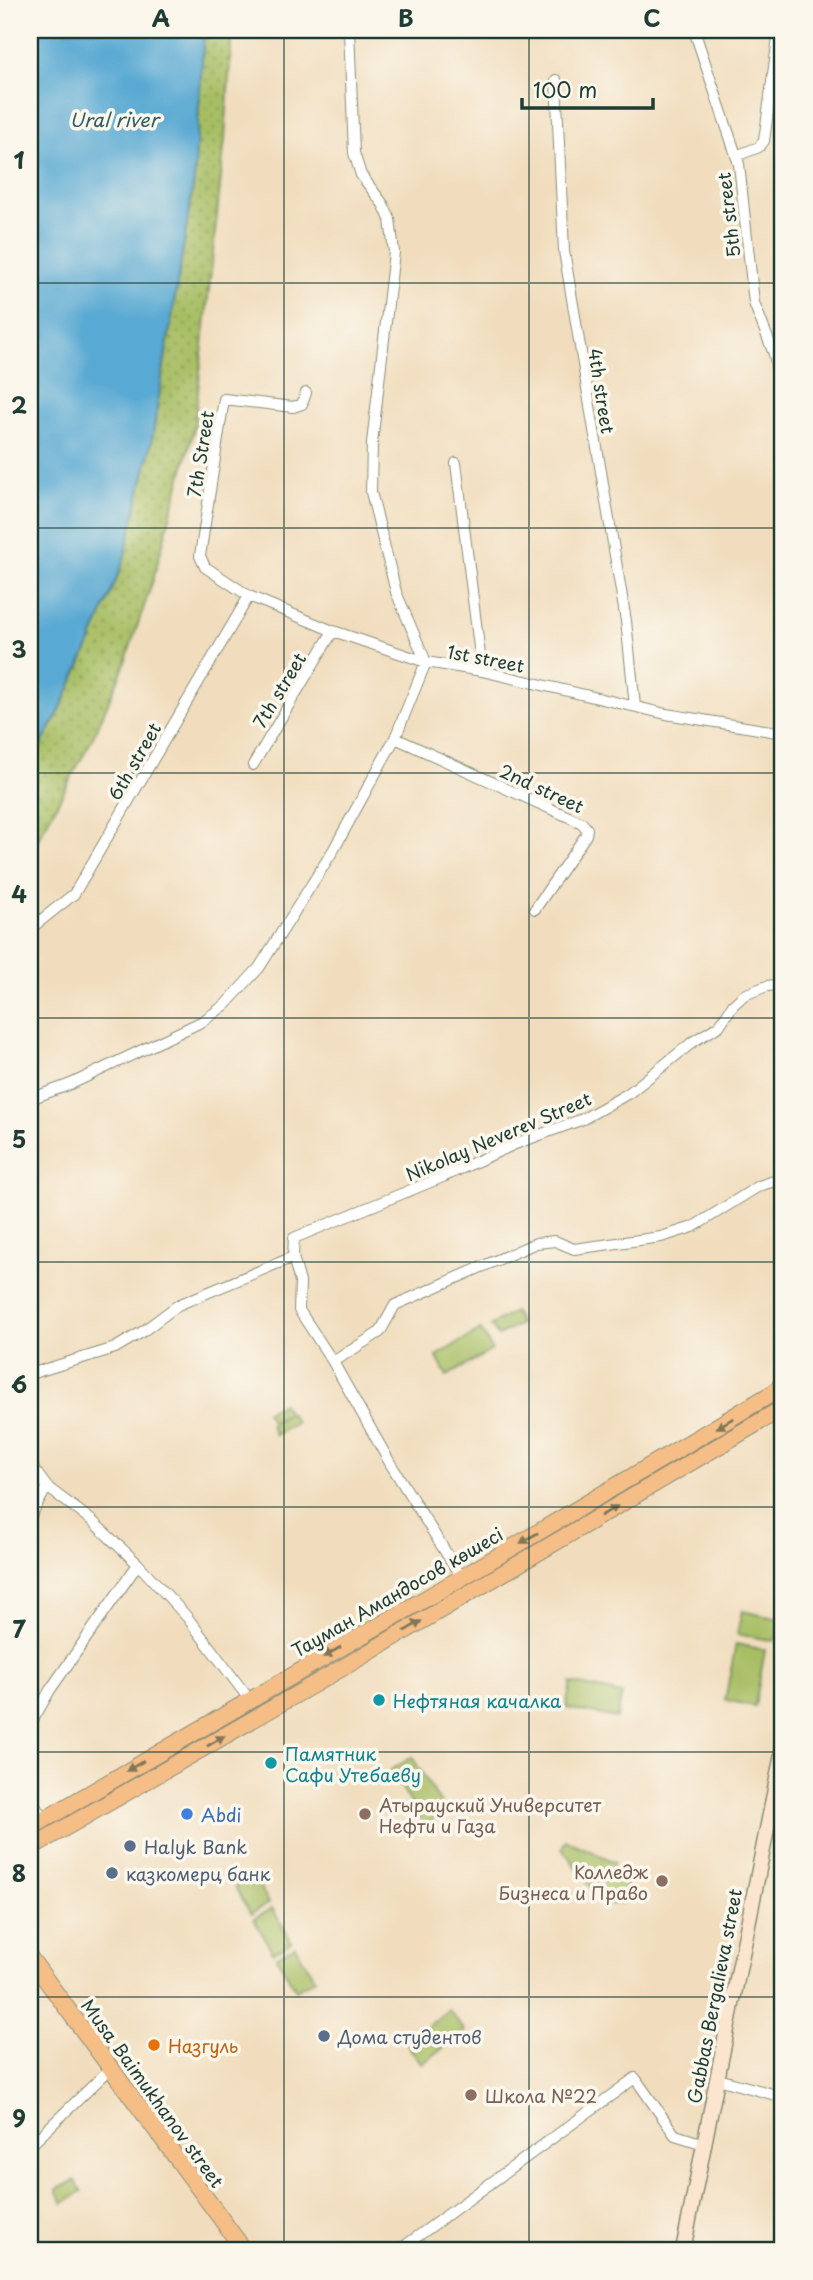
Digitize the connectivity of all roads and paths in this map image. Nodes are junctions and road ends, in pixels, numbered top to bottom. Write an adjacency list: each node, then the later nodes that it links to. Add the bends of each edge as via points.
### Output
1 (349, 30): 12 (street, via 354,153 361,175 390,219 394,252 372,443 372,492 396,592)
2 (694, 30): 5 (street, 5th street)
3 (779, 30): 5 (street, via 764,141)
4 (556, 80): 14 (street, 4th street, via 564,251 626,621)
5 (736, 156): 7 (street, 5th street, via 754,303 774,354)
6 (306, 393): 9 (street, 7th Street, via 302,404 293,407 224,399)
7 (783, 398)
8 (456, 463): 13 (street)
9 (201, 562): 10 (street, 1st street)
10 (249, 596): 11 (street, 1st street); 19 (street, 6th street, via 74,894)
11 (332, 631): 12 (street, 1st street); 17 (street, 7th street)
12 (426, 662): 13 (street, 1st street); 16 (street)
13 (482, 671): 14 (street, 1st street)
14 (635, 706): 15 (street, 1st street)
15 (783, 733)
16 (395, 738): 18 (street, 2nd street, via 587,829); 21 (street, via 334,849 259,968 225,1005 71,1084)
17 (253, 765)
18 (534, 909)
19 (30, 929)
20 (783, 984): 23 (street, Nikolay Neverev Street, via 744,995 719,1026 629,1093 583,1119 293,1238)
21 (30, 1099)
22 (783, 1178): 24 (street, via 759,1186 693,1227 661,1237 574,1249 555,1241 536,1243 395,1305 380,1332)
23 (293, 1257): 24 (street, via 300,1282 299,1310); 25 (street, via 178,1306 115,1348)
24 (333, 1362): 32 (street)
25 (30, 1374)
26 (781, 1387): 32 (main road, Тауман Амандосов көшесі, one-way to 32)
27 (783, 1408): 33 (main road, Тауман Амандосов көшесі, one-way to 27)
28 (32, 1471): 29 (street)
29 (47, 1487): 30 (street); 31 (street)
30 (30, 1517)
31 (138, 1564): 34 (street, via 187,1617); 36 (street)
32 (461, 1578): 33 (street); 34 (main road, Тауман Амандосов көшесі, one-way to 34)
33 (470, 1593): 35 (main road, Тауман Амандосов көшесі, one-way to 33)
34 (250, 1700): 35 (street); 39 (main road, Тауман Амандосов көшесі, one-way to 39)
35 (260, 1715): 41 (main road, Тауман Амандосов көшесі, one-way to 35)
36 (30, 1725)
37 (783, 1749): 44 (main road, Gabbas Bergalieva street)
38 (30, 1798): 39 (street)
39 (44, 1820): 40 (main road, Тауман Амандосов көшесі)
40 (30, 1828)
41 (30, 1848)
42 (30, 1958): 43 (main road, Musa Baimukhanov street)
43 (111, 2068): 47 (street); 48 (main road, Musa Baimukhanov street)
44 (718, 2078): 45 (street); 46 (main road, Gabbas Bergalieva street)
45 (783, 2097)
46 (704, 2144): 49 (street, via 675,2135 635,2078); 50 (main road, Gabbas Bergalieva street)
47 (30, 2146)
48 (244, 2250)
49 (399, 2250)
50 (683, 2250)

